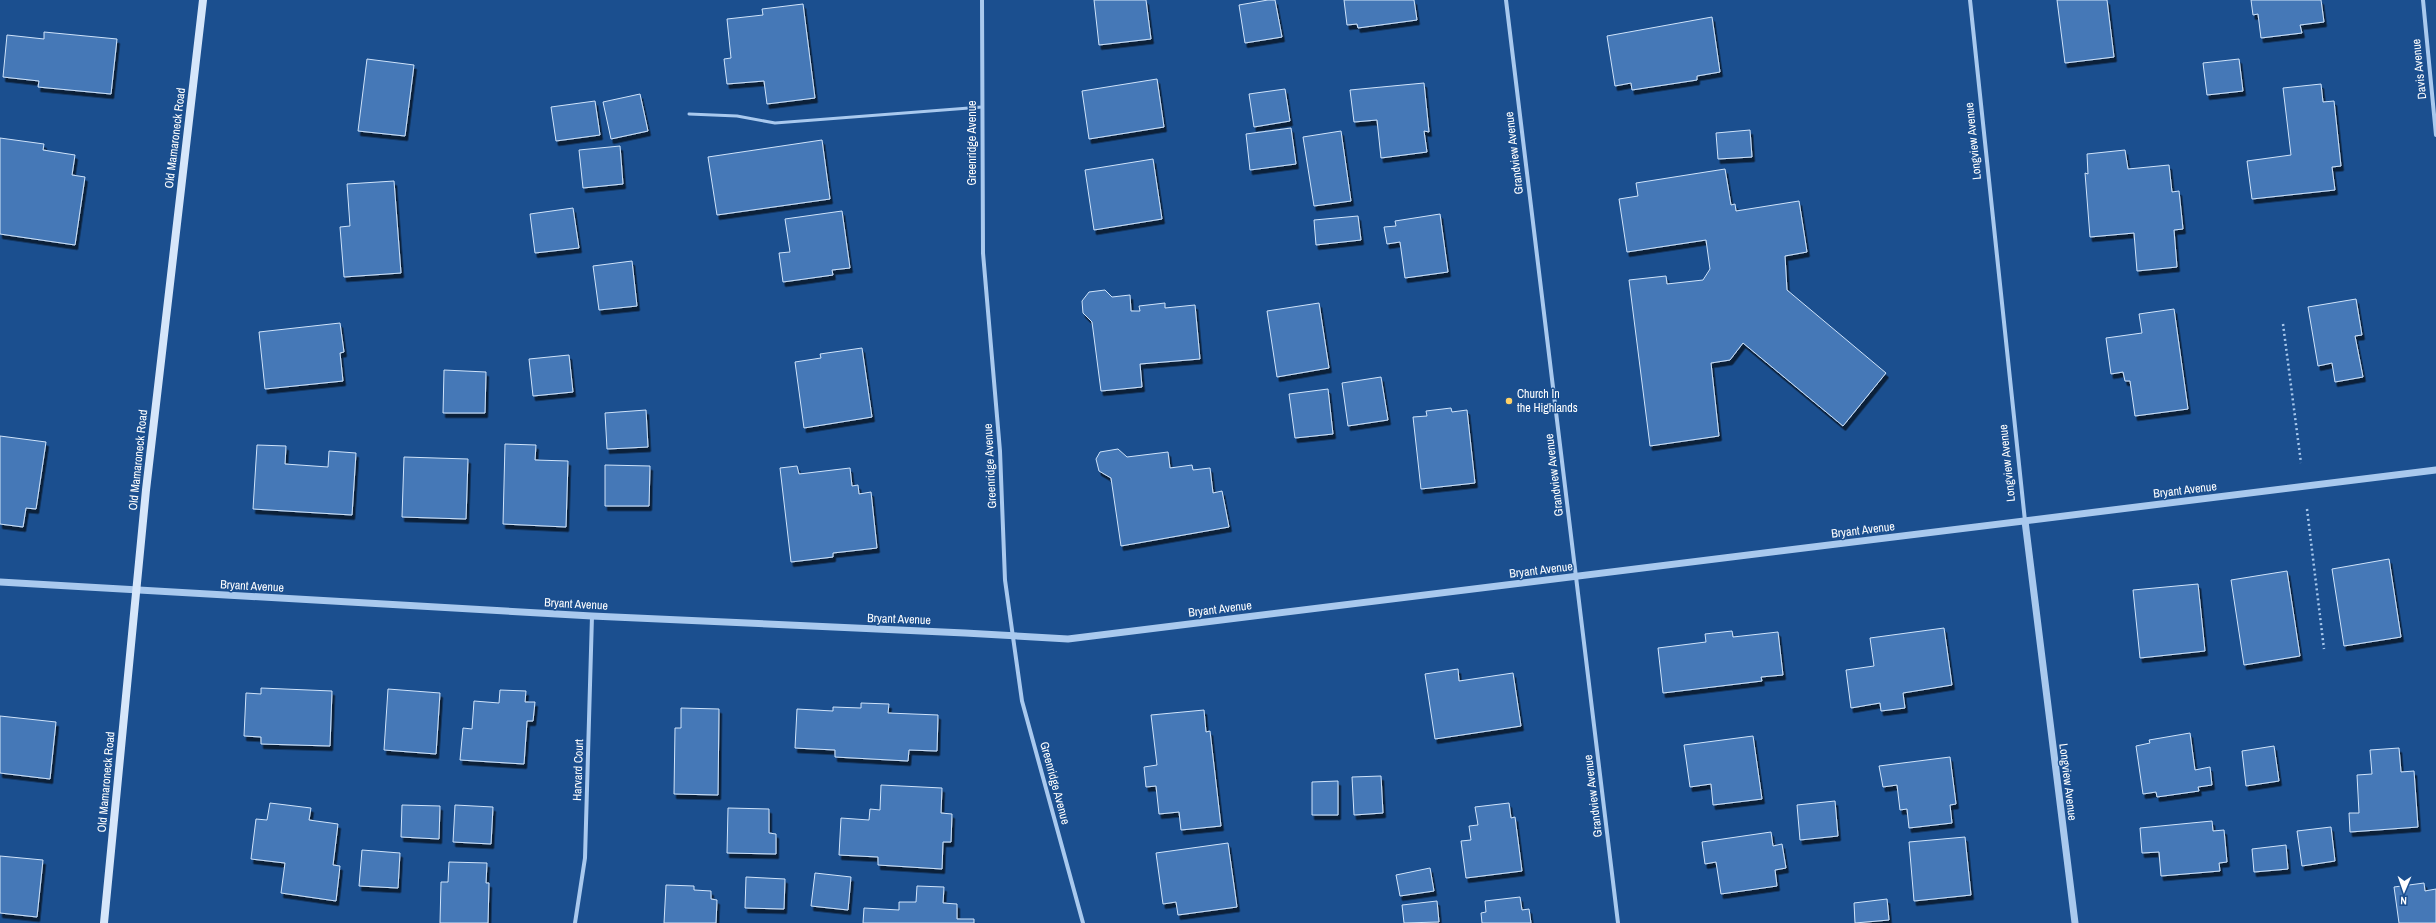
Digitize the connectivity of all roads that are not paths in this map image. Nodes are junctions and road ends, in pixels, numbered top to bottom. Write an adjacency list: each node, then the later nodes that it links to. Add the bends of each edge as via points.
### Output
1 (203, 0): 13 (main road, Old Mamaroneck Road)
2 (982, 0): 6 (street, Greenridge Avenue)
3 (1506, 0): 11 (street, Grandview Avenue)
4 (1970, 0): 10 (street, Longview Avenue)
5 (2423, 0): 8 (street, Davis Avenue)
6 (982, 107): 7 (lane, via 774,123 736,116); 15 (street, Greenridge Avenue, via 982,253 1000,451 1004,580)
7 (689, 114)
8 (2436, 135)
9 (2436, 470): 10 (street, Bryant Avenue)
10 (2025, 521): 11 (street, Bryant Avenue); 20 (street, Longview Avenue)
11 (1576, 576): 15 (street, Bryant Avenue, via 1068,639); 19 (street, Grandview Avenue)
12 (0, 582): 13 (street, Bryant Avenue)
13 (136, 590): 14 (street, Bryant Avenue); 16 (main road, Old Mamaroneck Road)
14 (592, 616): 15 (street, Bryant Avenue); 17 (street, Harvard Court, via 585,858)
15 (1012, 636): 18 (street, Greenridge Avenue, via 1022,702)
16 (104, 923)
17 (575, 923)
18 (1083, 923)
19 (1618, 923)
20 (2075, 923)

